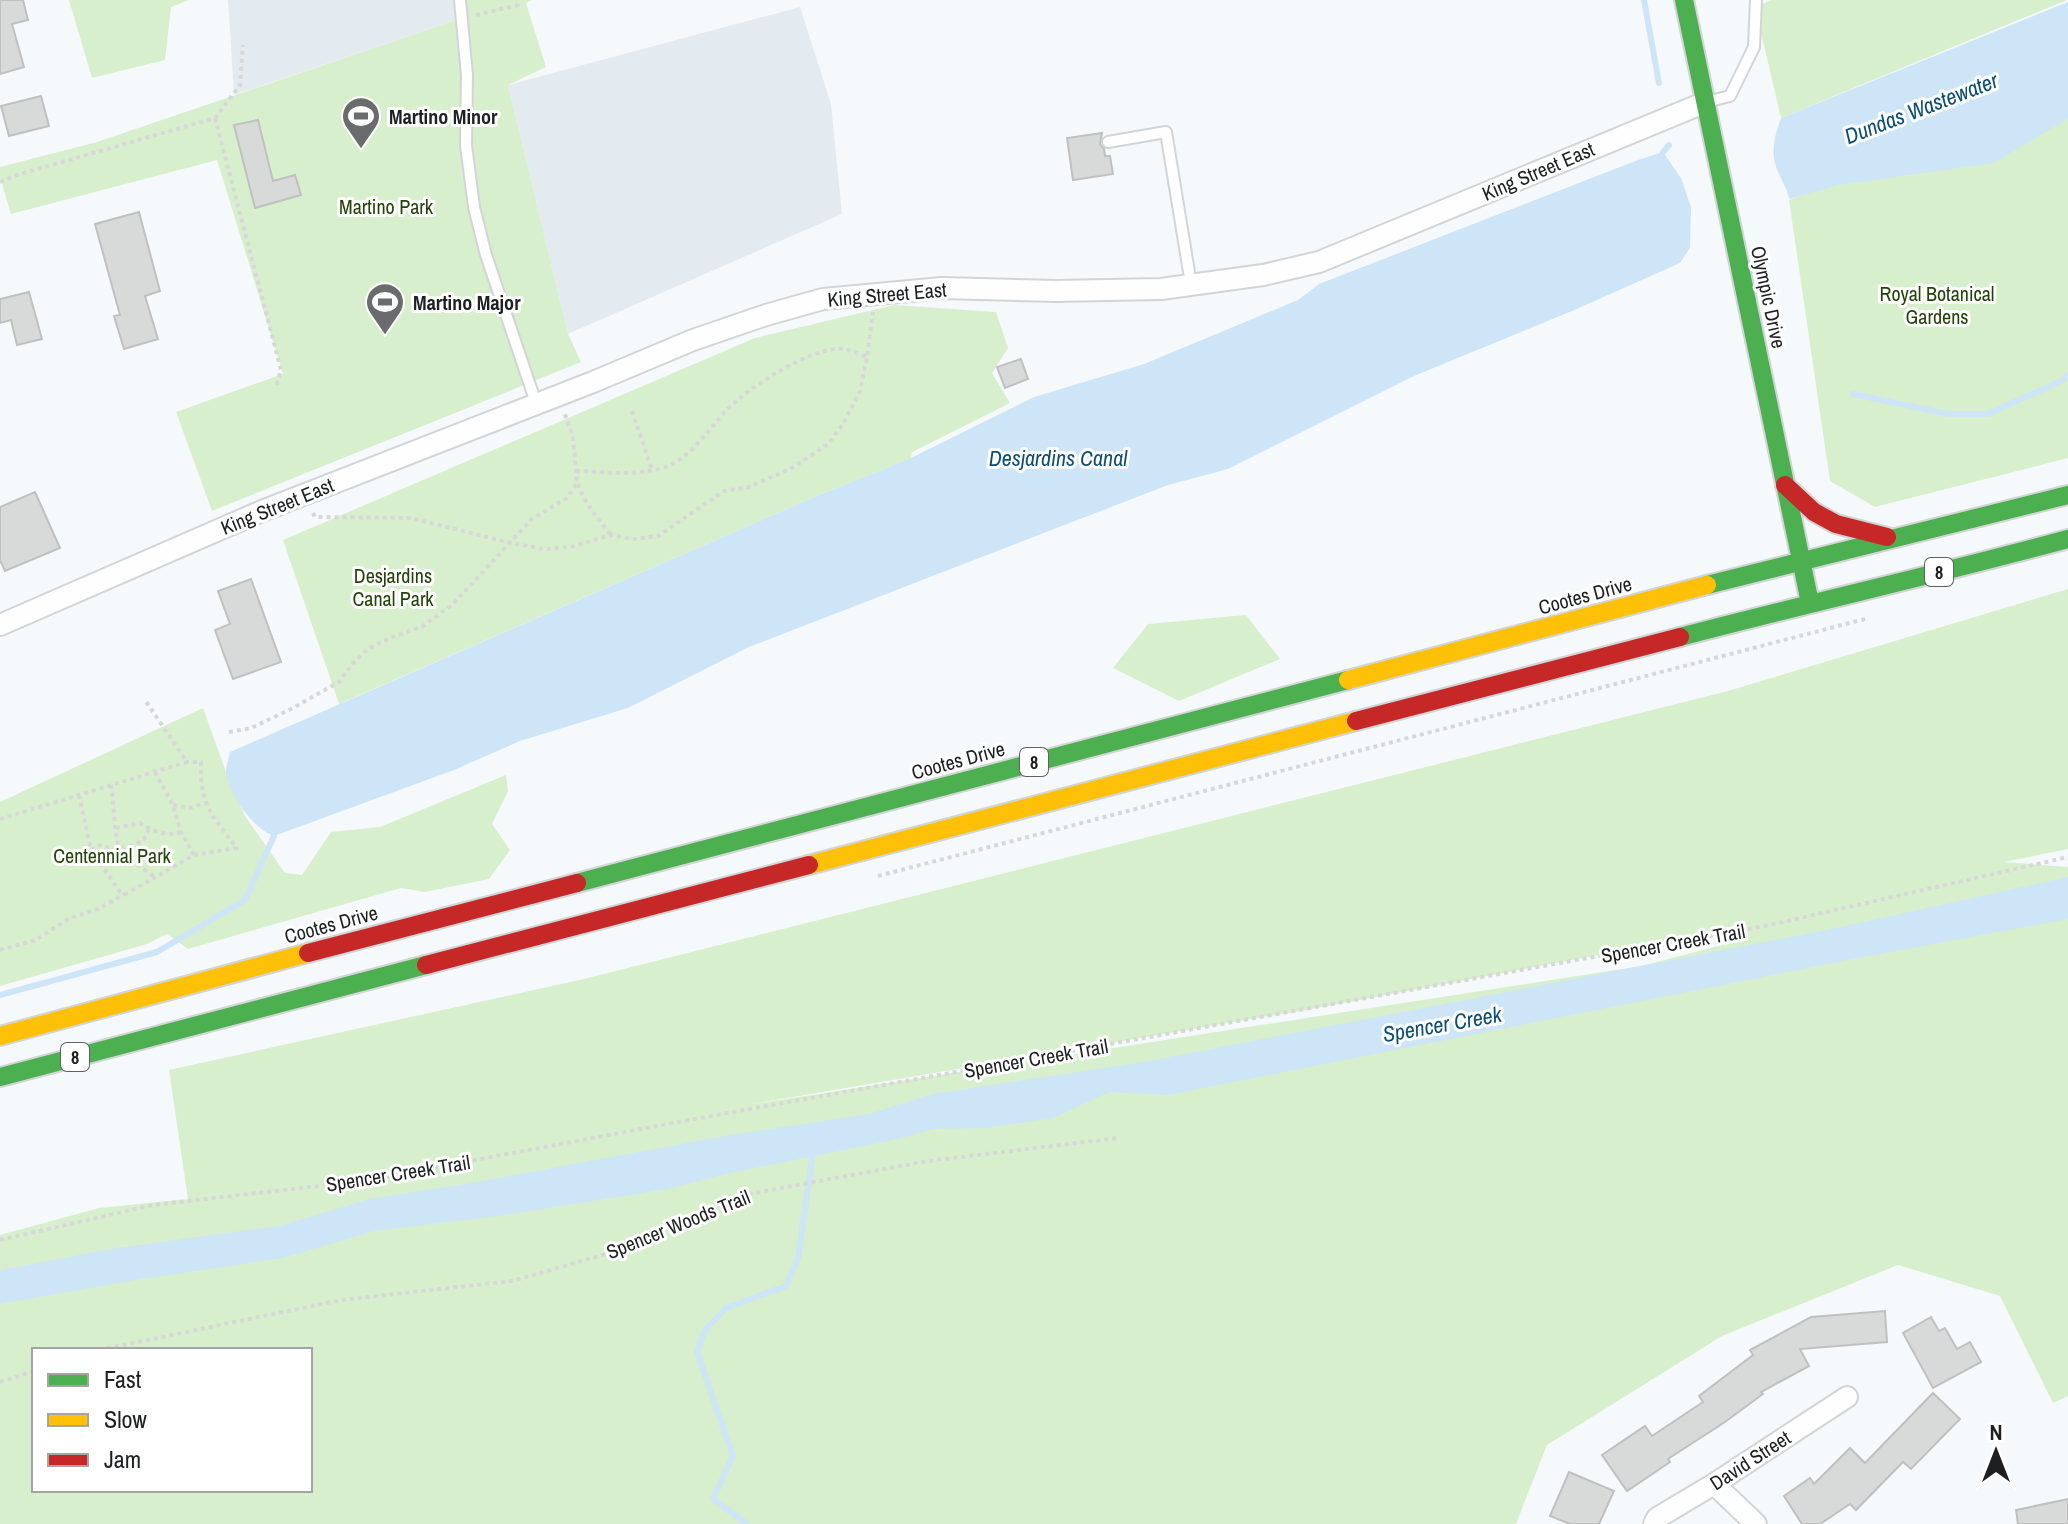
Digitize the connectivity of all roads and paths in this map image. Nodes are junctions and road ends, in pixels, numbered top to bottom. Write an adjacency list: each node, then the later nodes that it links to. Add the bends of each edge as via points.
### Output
1 (460, 0): 5 (lane)
2 (517, 0): 5 (path, via 518,5)
3 (1684, 0): 7 (main road, Olympic Drive)
4 (1756, 0): 7 (lane, via 1754,47 1736,84 1730,96)
5 (462, 18): 16 (lane, via 466,145 474,207)
6 (243, 45): 8 (path, via 240,85)
7 (1706, 102): 11 (street, King Street East, via 1319,262); 21 (main road, Olympic Drive)
8 (215, 118): 10 (path); 14 (path, via 281,370)
9 (1108, 142): 11 (lane, via 1166,132)
10 (0, 182)
11 (1191, 284): 12 (street, King Street East, via 1161,289 942,288)
12 (875, 294): 13 (path); 15 (street, King Street East, via 823,299 766,315)
13 (867, 357): 18 (path, via 843,349 828,351 768,377 727,409 677,462); 24 (path, via 860,391 828,444 792,468 749,487 724,491 658,536)
14 (276, 387)
15 (557, 395): 16 (street, King Street East); 19 (path, via 573,436)
16 (536, 403): 22 (street, King Street East)
17 (632, 411): 18 (path)
18 (652, 470): 19 (path)
19 (576, 471): 20 (path)
20 (577, 483): 24 (path); 27 (path, via 567,498 532,519)
21 (1785, 485): 25 (main road, via 1836,524); 28 (main road, Olympic Drive)
22 (306, 493): 27 (path, via 315,517 411,518); 31 (street, King Street East)
23 (2068, 495): 25 (main road, Cootes Drive / 8)
24 (611, 535): 27 (path, via 571,547)
25 (1894, 539): 28 (main road, Cootes Drive / 8)
26 (2068, 539): 29 (main road, 8)
27 (511, 543): 33 (path, via 452,605 423,626 368,649 339,682 291,709)
28 (1800, 561): 29 (main road, Olympic Drive); 52 (main road, Cootes Drive / 8)
29 (1810, 603): 53 (main road, 8)
30 (1877, 616): 48 (path)
31 (0, 625)
32 (145, 700): 34 (path)
33 (229, 732)
34 (187, 762): 35 (path); 38 (path, via 201,762)
35 (155, 772): 36 (path); 39 (path)
36 (111, 785): 37 (path); 41 (path)
37 (79, 795): 40 (path); 45 (path)
38 (206, 803): 39 (path, via 190,808); 46 (path, via 237,848)
39 (173, 805): 43 (path)
40 (0, 819)
41 (116, 828): 42 (path, via 140,823); 44 (path)
42 (149, 829): 43 (path); 44 (path, via 143,841)
43 (181, 832): 46 (path)
44 (121, 849): 45 (path, via 100,845); 49 (path)
45 (91, 850): 50 (path)
46 (194, 855): 49 (path)
47 (2068, 857): 55 (path, Spencer Creek Trail, via 1765,926 363,1181 153,1205)
48 (873, 877)
49 (156, 878): 50 (path)
50 (126, 894): 51 (path, via 68,919 36,940)
51 (0, 950)
52 (0, 1036)
53 (0, 1077)
54 (1118, 1138): 56 (path, Spencer Woods Trail, via 928,1161 743,1195 631,1247 512,1281 341,1300)
55 (0, 1240)
56 (109, 1348)
57 (32, 1372): 58 (path)
58 (0, 1382)
59 (1847, 1397): 60 (street, David Street)
60 (1714, 1484): 61 (street, David Street); 62 (street)
61 (1654, 1524)
62 (1756, 1524)

